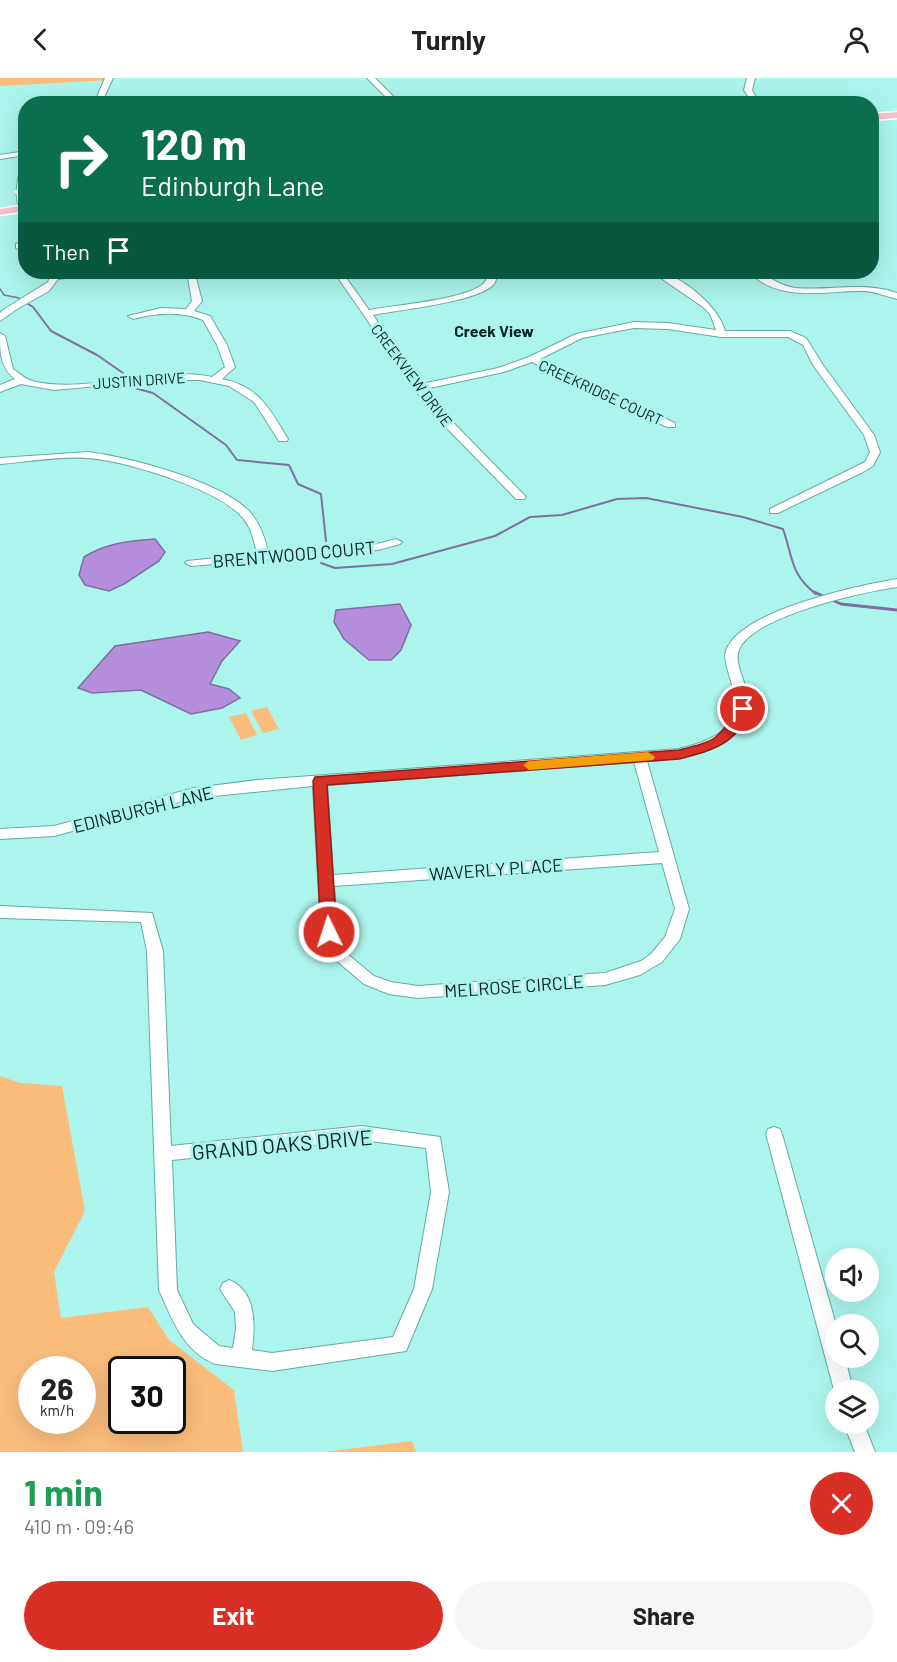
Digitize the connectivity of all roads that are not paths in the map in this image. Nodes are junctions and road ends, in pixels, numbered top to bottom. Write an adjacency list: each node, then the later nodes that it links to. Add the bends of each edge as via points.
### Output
1 (109, 78): 4 (street)
2 (371, 78): 5 (street)
3 (752, 78): 6 (street, via 748,90)
4 (101, 96)
5 (390, 96)
6 (752, 96)
7 (897, 108): 8 (main road)
8 (879, 109)
9 (897, 115): 10 (main road)
10 (879, 116)
11 (18, 154): 12 (street)
12 (0, 157)
13 (0, 204): 14 (main road)
14 (18, 204)
15 (18, 206): 16 (main road)
16 (0, 213)
17 (51, 279): 26 (street, via 48,288 10,307)
18 (192, 279): 24 (street, via 196,301)
19 (343, 279): 25 (street, CREEKVIEW DRIVE)
20 (491, 279): 25 (street, via 472,293)
21 (667, 279): 29 (street, via 709,306)
22 (764, 279): 23 (street, via 779,288 874,289)
23 (897, 296)
24 (188, 312): 27 (street, via 167,309); 33 (street, via 207,318 222,345 230,367)
25 (366, 313): 35 (street, CREEKVIEW DRIVE)
26 (1, 316)
27 (133, 316)
28 (808, 332): 31 (street)
29 (721, 334): 31 (street, via 773,333); 32 (street, via 634,325 579,336)
30 (0, 336): 34 (street, via 9,371)
31 (796, 337): 41 (street, via 807,344 869,435 875,452 869,464 859,470)
32 (532, 359): 35 (street, via 501,370); 37 (street, CREEKRIDGE COURT)
33 (215, 379): 34 (street, JUSTIN DRIVE, via 185,376 46,386); 38 (street, JUSTIN DRIVE, via 258,400)
34 (22, 380): 36 (street)
35 (420, 387): 40 (street, CREEKVIEW DRIVE, via 443,419)
36 (0, 389)
37 (671, 425)
38 (283, 439)
39 (0, 461): 43 (street, via 88,455 135,463 194,485 241,509 259,536)
40 (520, 497)
41 (774, 511)
42 (396, 542): 43 (street, BRENTWOOD COURT)
43 (263, 557): 44 (street, BRENTWOOD COURT)
44 (191, 563)
45 (897, 583): 46 (street, EDINBURGH LANE, via 854,590 803,606 739,637 732,651 743,709 737,723 724,738 706,748)
46 (639, 757): 47 (street, EDINBURGH LANE); 49 (street, MELROSE CIRCLE)
47 (320, 781): 48 (street, EDINBURGH LANE, via 194,793 54,831); 50 (street, MELROSE CIRCLE)
48 (0, 834)
49 (667, 857): 50 (street, WAVERLY PLACE); 50 (street, MELROSE CIRCLE, via 682,909 670,946 633,973 593,980 418,992 389,988 369,980 339,956 329,932)
50 (326, 881)
51 (0, 912): 53 (street, GRAND OAKS DRIVE, via 147,917 155,951)
52 (774, 1134): 56 (street)
53 (162, 1154): 55 (street, GRAND OAKS DRIVE, via 168,1290 186,1330 215,1355); 55 (street, GRAND OAKS DRIVE, via 362,1133 434,1142 440,1192 423,1289 399,1345 272,1362)
54 (229, 1288): 55 (street, via 241,1299 246,1311)
55 (241, 1359)
56 (841, 1380)
57 (858, 1434): 58 (street)
58 (865, 1452)

